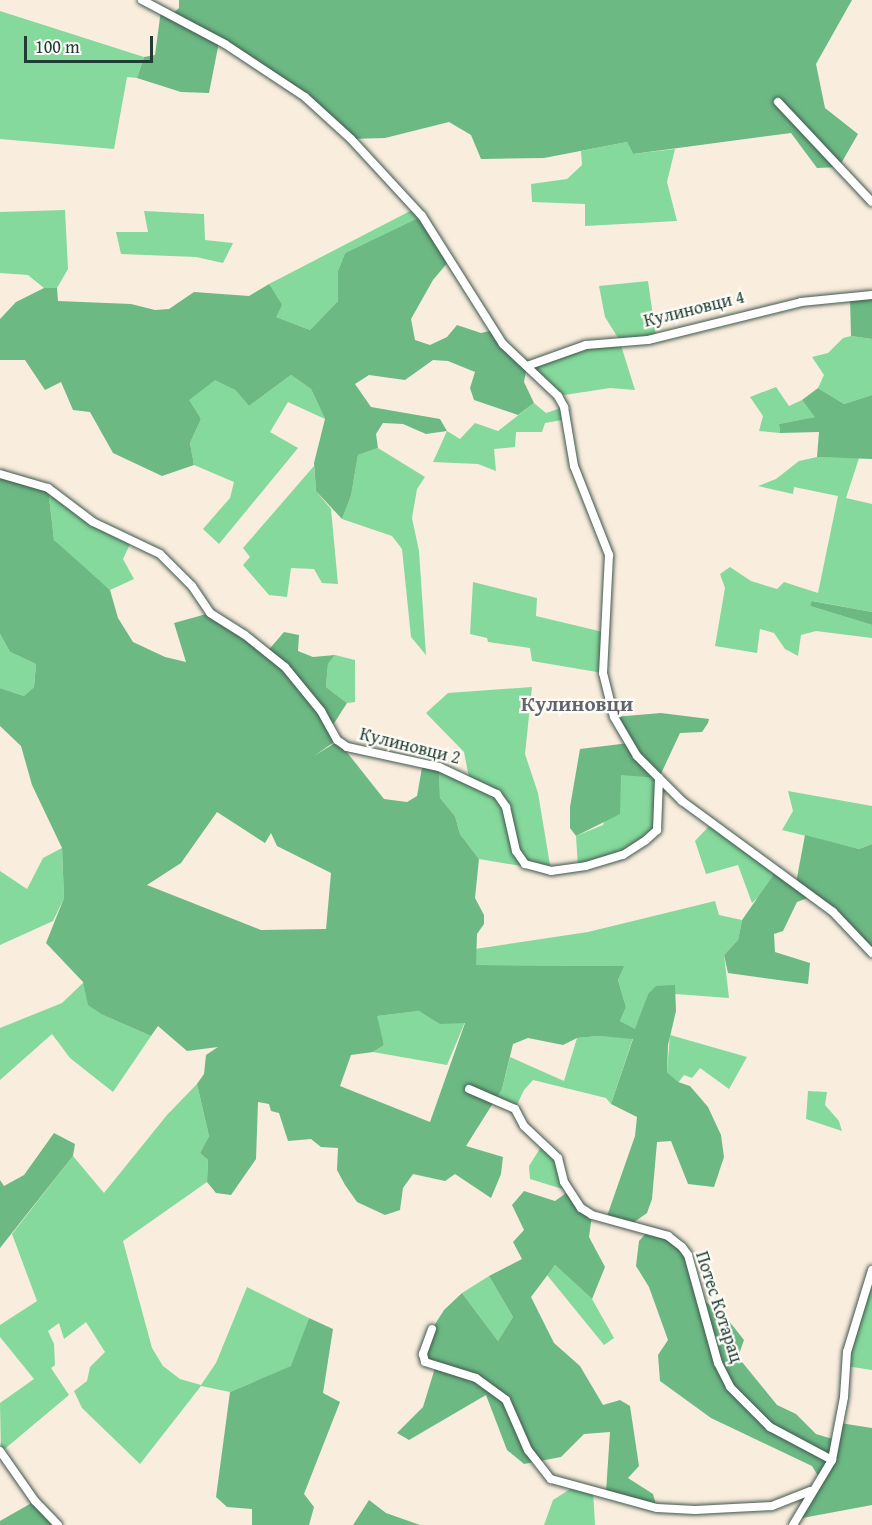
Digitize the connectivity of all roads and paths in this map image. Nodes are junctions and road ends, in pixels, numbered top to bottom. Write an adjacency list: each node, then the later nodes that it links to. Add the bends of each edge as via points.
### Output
1 (142, 0): 5 (street, via 225,44 297,92 351,139 422,216 488,321)
2 (778, 102): 3 (street)
3 (872, 202)
4 (872, 295): 5 (street, Кулиновци 4, via 801,302 648,340 586,345)
5 (527, 366): 7 (street, via 564,407 574,466 605,537 609,569 603,673 614,717 637,756)
6 (0, 474): 7 (street, Кулиновци 2, via 48,488 93,522 160,554 192,586 210,613 245,634 285,668 321,711 338,741 358,750 438,767 497,794 506,807 516,851 525,864 551,871 623,855 657,830)
7 (659, 778): 8 (street, via 711,824 833,912)
8 (872, 953)
9 (469, 1089): 13 (street, Потес Котарац, via 515,1109 524,1126 558,1158 564,1182 581,1208 592,1215 668,1236 682,1248 688,1255 718,1364 730,1387 770,1427)
10 (872, 1270): 13 (street, via 847,1352 844,1396)
11 (432, 1329): 14 (street, via 423,1354 425,1362 476,1378 506,1400 528,1450 550,1479 657,1508 696,1510 772,1506)
12 (0, 1451): 15 (street, via 35,1501)
13 (832, 1460): 14 (street)
14 (810, 1491): 16 (street)
15 (58, 1525)
16 (793, 1525)

